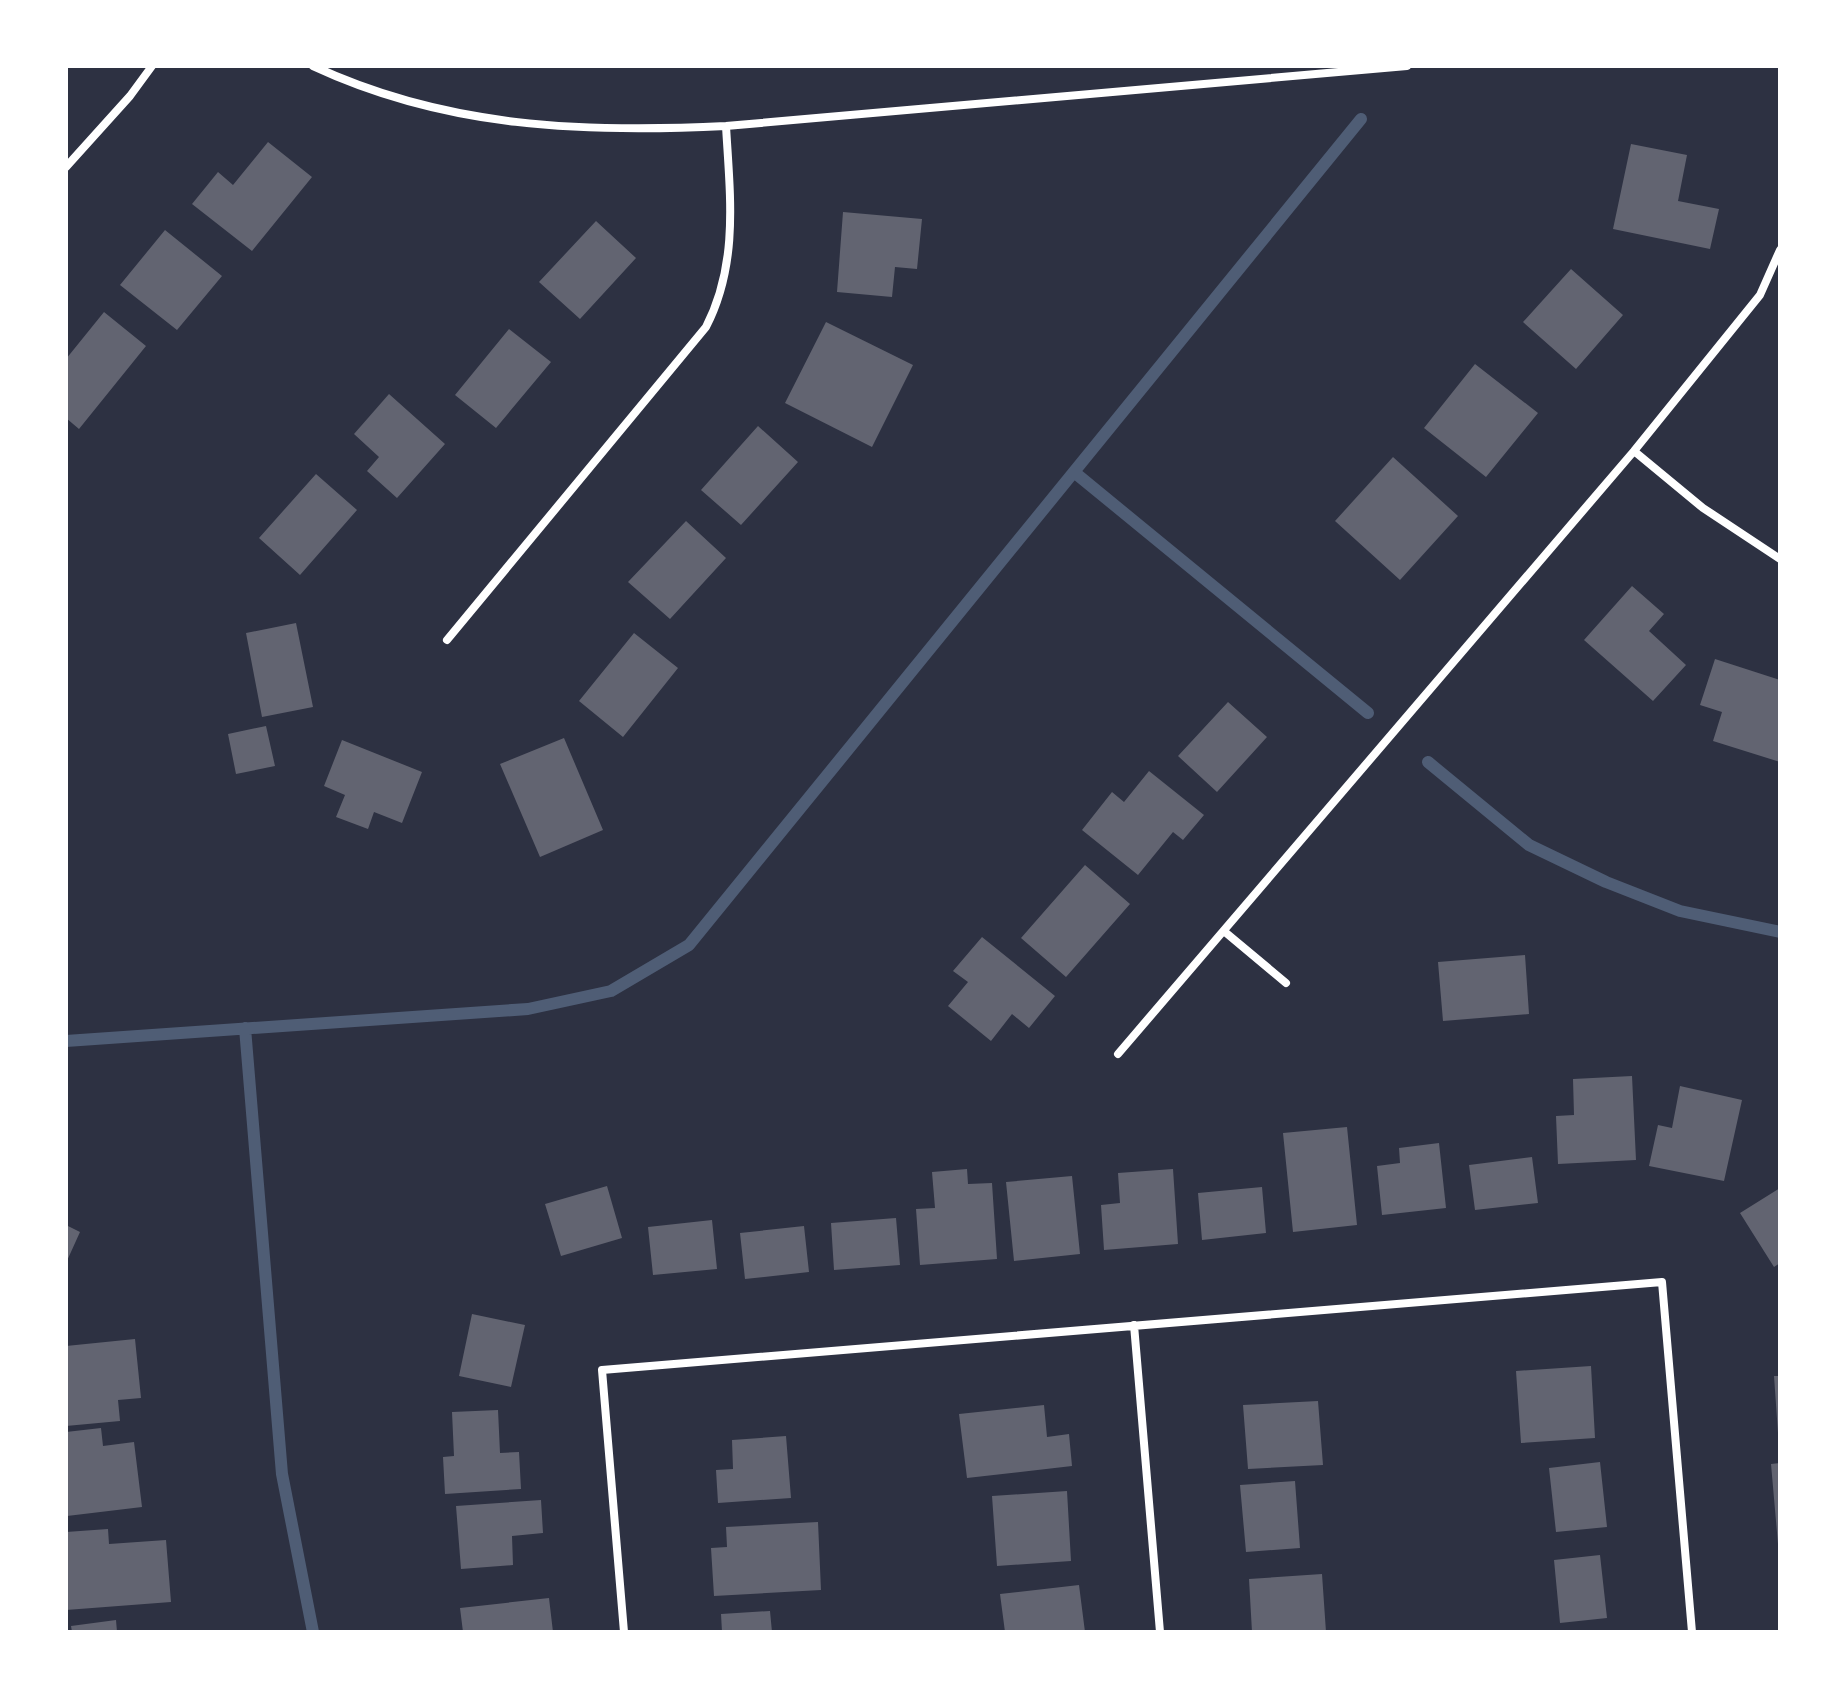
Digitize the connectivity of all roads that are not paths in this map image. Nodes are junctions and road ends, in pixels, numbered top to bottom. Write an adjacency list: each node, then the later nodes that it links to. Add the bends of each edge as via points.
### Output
1 (152, 66): 5 (street)
2 (313, 66): 4 (street, via 407,101 548,128)
3 (1407, 66): 4 (street)
4 (726, 126): 9 (street, via 732,223 728,270 706,327)
5 (66, 167)
6 (1780, 250): 7 (street, via 1760,295)
7 (1634, 451): 8 (street, via 1703,508); 10 (street)
8 (1780, 559)
9 (447, 640)
10 (1225, 932): 11 (street); 12 (street)
11 (1286, 983)
12 (1118, 1054)
13 (1134, 1325): 14 (street, via 602,1370); 15 (street); 16 (street, via 1662,1282)
14 (624, 1632)
15 (1160, 1632)
16 (1692, 1632)

